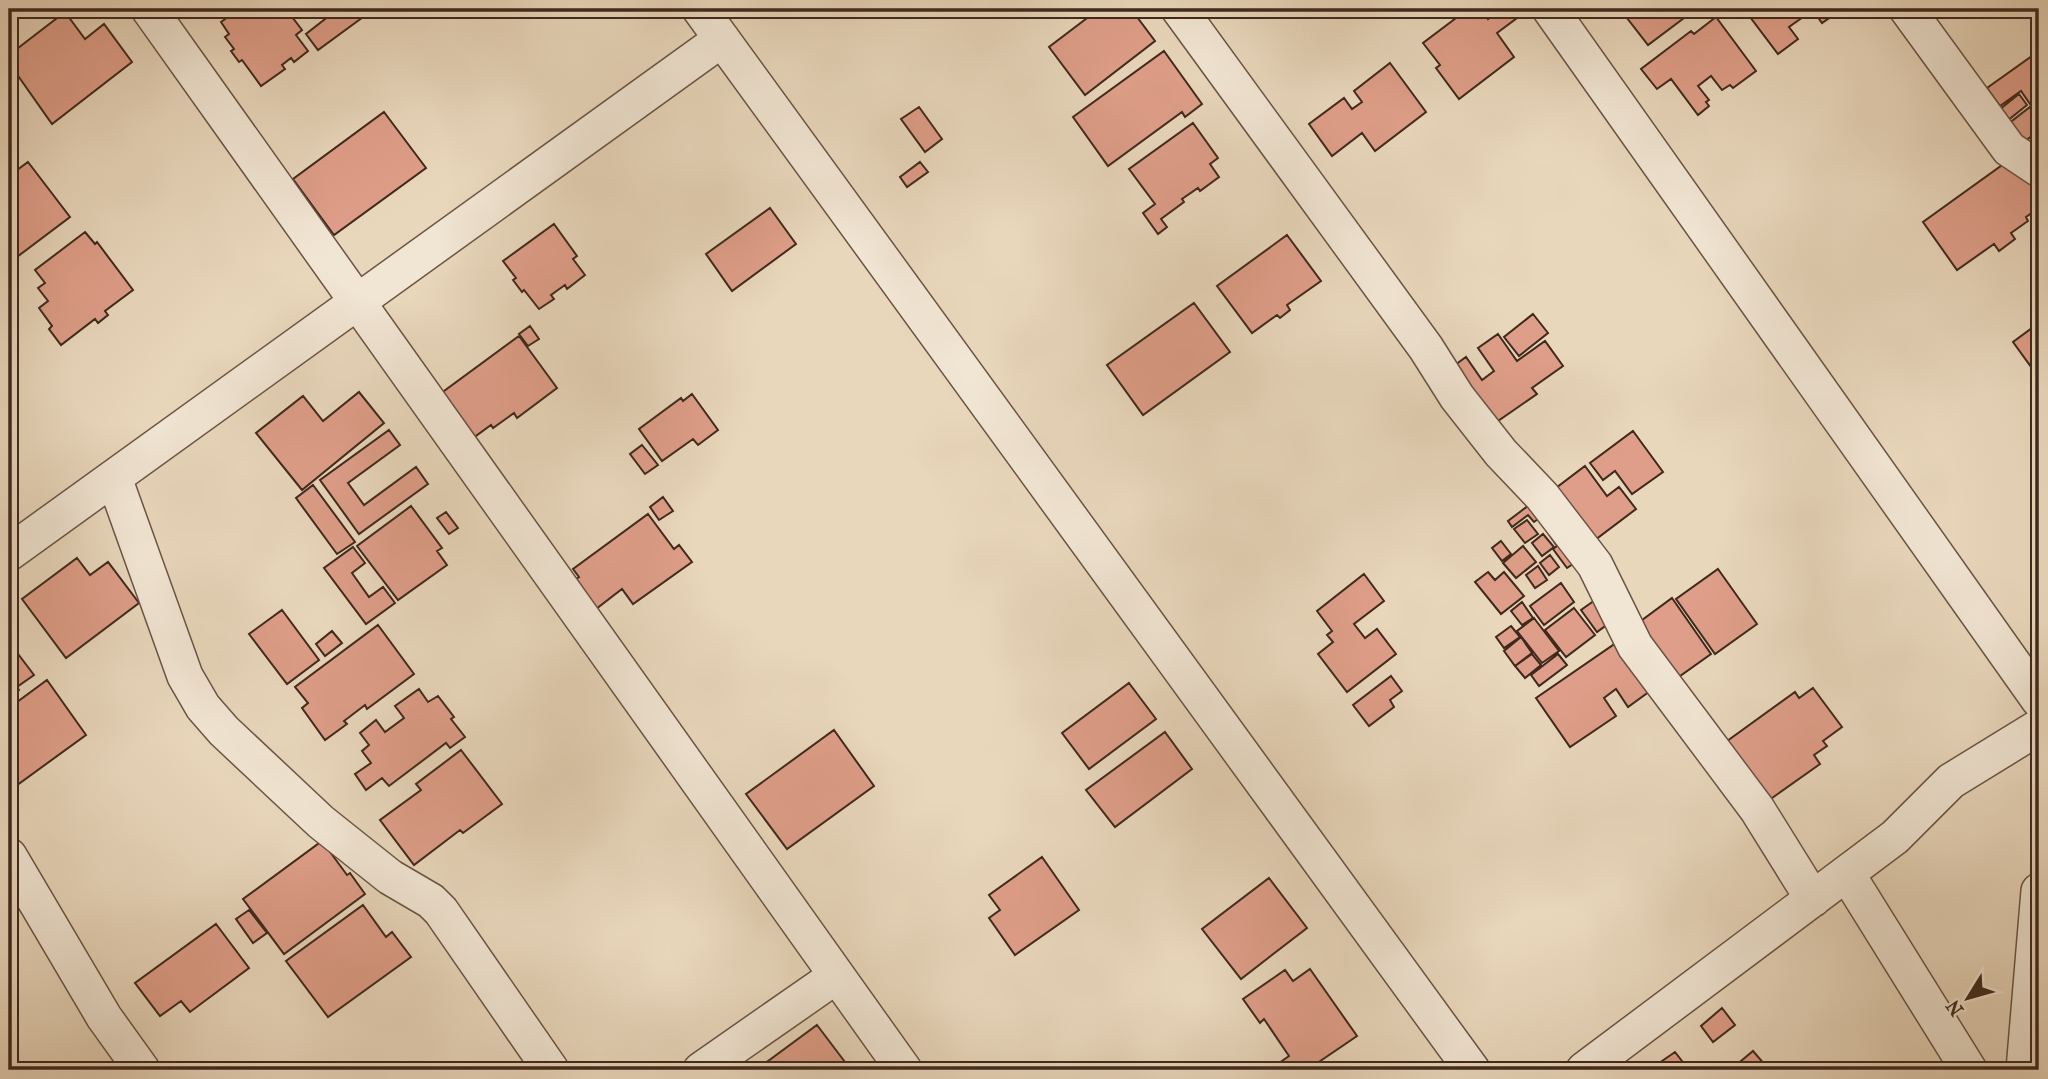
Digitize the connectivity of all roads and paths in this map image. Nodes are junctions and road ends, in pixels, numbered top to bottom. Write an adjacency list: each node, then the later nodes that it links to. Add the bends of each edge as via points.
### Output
1 (149, 9): 8 (street)
2 (700, 9): 6 (street)
3 (1179, 9): 16 (street, via 1457,397 1595,565 1635,646 1757,809)
4 (1550, 9): 11 (street)
5 (1907, 9): 7 (street, via 2009,149)
6 (722, 39): 8 (street); 22 (street)
7 (2039, 169)
8 (357, 301): 9 (street); 17 (street)
9 (114, 478): 10 (street); 19 (street, via 185,676 202,706 321,822 441,911)
10 (9, 553)
11 (2039, 700)
12 (2039, 727): 14 (street, via 1951,781 1895,837)
13 (9, 856): 18 (street)
14 (1847, 874): 16 (street); 24 (street)
15 (2039, 891): 25 (street)
16 (1813, 899): 23 (street)
17 (836, 976): 20 (street); 21 (street)
18 (140, 1070)
19 (551, 1070)
20 (701, 1070)
21 (904, 1070)
22 (1472, 1070)
23 (1584, 1070)
24 (1969, 1070)
25 (2024, 1070)

